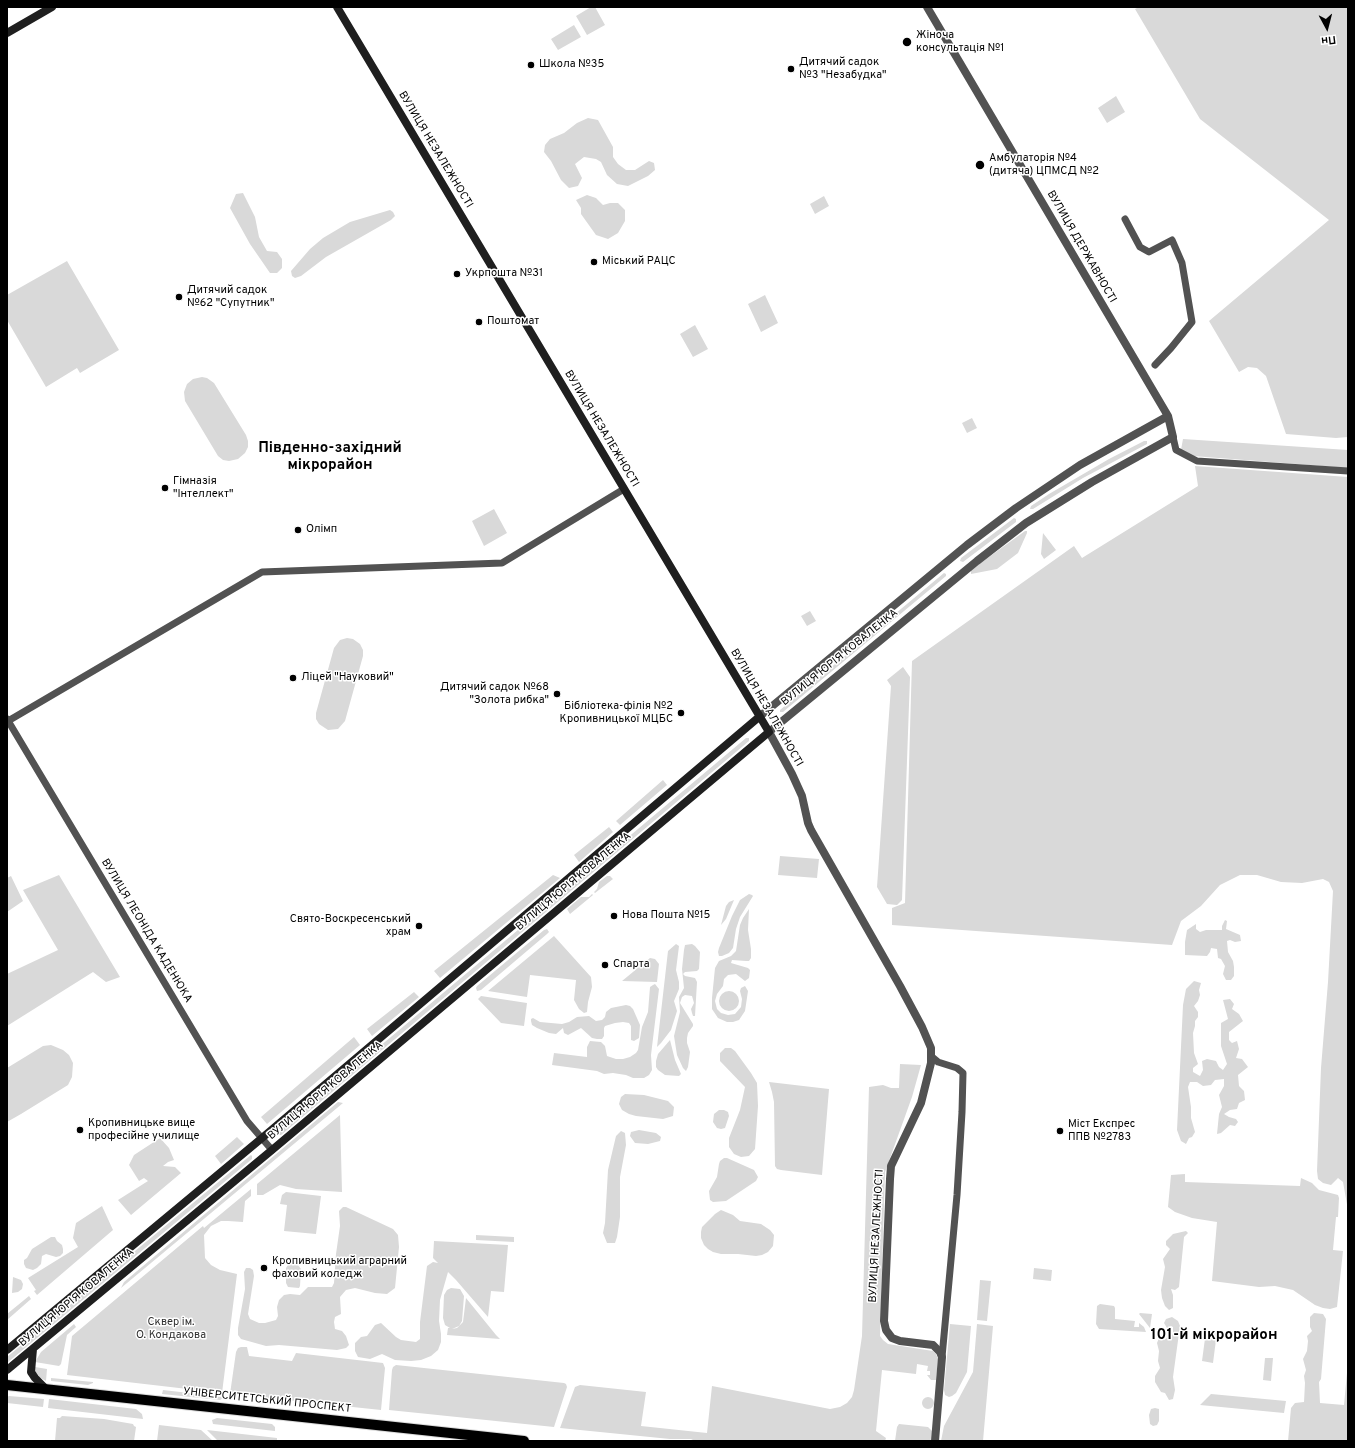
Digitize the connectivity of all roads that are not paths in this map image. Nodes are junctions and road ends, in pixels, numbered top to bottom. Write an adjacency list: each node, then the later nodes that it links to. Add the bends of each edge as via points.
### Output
1 (52, 7): 4 (main road)
2 (337, 7): 10 (main road, ВУЛИЦЯ НЕЗАЛЕЖНОСТІ)
3 (927, 7): 7 (street, ВУЛИЦЯ ДЕРЖАВНОСТІ)
4 (7, 33)
5 (1125, 219): 6 (street, via 1140,246 1149,252 1172,240 1182,263 1192,322)
6 (1155, 365)
7 (1168, 416): 8 (street, ВУЛИЦЯ ДЕРЖАВНОСТІ); 11 (street, ВУЛИЦЯ ЮРІЯ КОВАЛЕНКА, via 1080,466 1016,508 967,545)
8 (1173, 437): 9 (street, via 1176,450 1196,461); 13 (street, ВУЛИЦЯ ЮРІЯ КОВАЛЕНКА, via 1092,482 1026,523 977,560)
9 (1348, 471)
10 (624, 489): 11 (main road, ВУЛИЦЯ НЕЗАЛЕЖНОСТІ); 12 (street, via 502,563 262,572)
11 (759, 717): 13 (main road, ВУЛИЦЯ НЕЗАЛЕЖНОСТІ); 15 (main road, ВУЛИЦЯ ЮРІЯ КОВАЛЕНКА)
12 (8, 720): 15 (street, ВУЛИЦЯ ЛЕОНІДА КАДЕНЮКА, via 247,1121)
13 (769, 732): 14 (street, ВУЛИЦЯ НЕЗАЛЕЖНОСТІ, via 802,796 811,830 900,986 928,1040); 16 (main road, ВУЛИЦЯ ЮРІЯ КОВАЛЕНКА)
14 (932, 1057): 19 (street, via 943,1065 957,1068 963,1073 957,1195); 19 (street, ВУЛИЦЯ НЕЗАЛЕЖНОСТІ, via 921,1103 891,1166 884,1321 886,1330 892,1338 934,1345)
15 (262, 1138): 16 (street, ВУЛИЦЯ ЛЕОНІДА КАДЕНЮКА); 18 (main road, ВУЛИЦЯ ЮРІЯ КОВАЛЕНКА)
16 (272, 1150): 17 (main road, ВУЛИЦЯ ЮРІЯ КОВАЛЕНКА)
17 (33, 1349): 20 (main road, ВУЛИЦЯ ЮРІЯ КОВАЛЕНКА); 22 (main road, via 31,1372)
18 (7, 1350)
19 (942, 1357): 24 (street)
20 (7, 1370)
21 (7, 1385): 22 (main road, УНІВЕРСИТЕТСЬКИЙ ПРОСПЕКТ)
22 (46, 1390): 23 (main road, УНІВЕРСИТЕТСЬКИЙ ПРОСПЕКТ)
23 (524, 1441)
24 (935, 1441)

